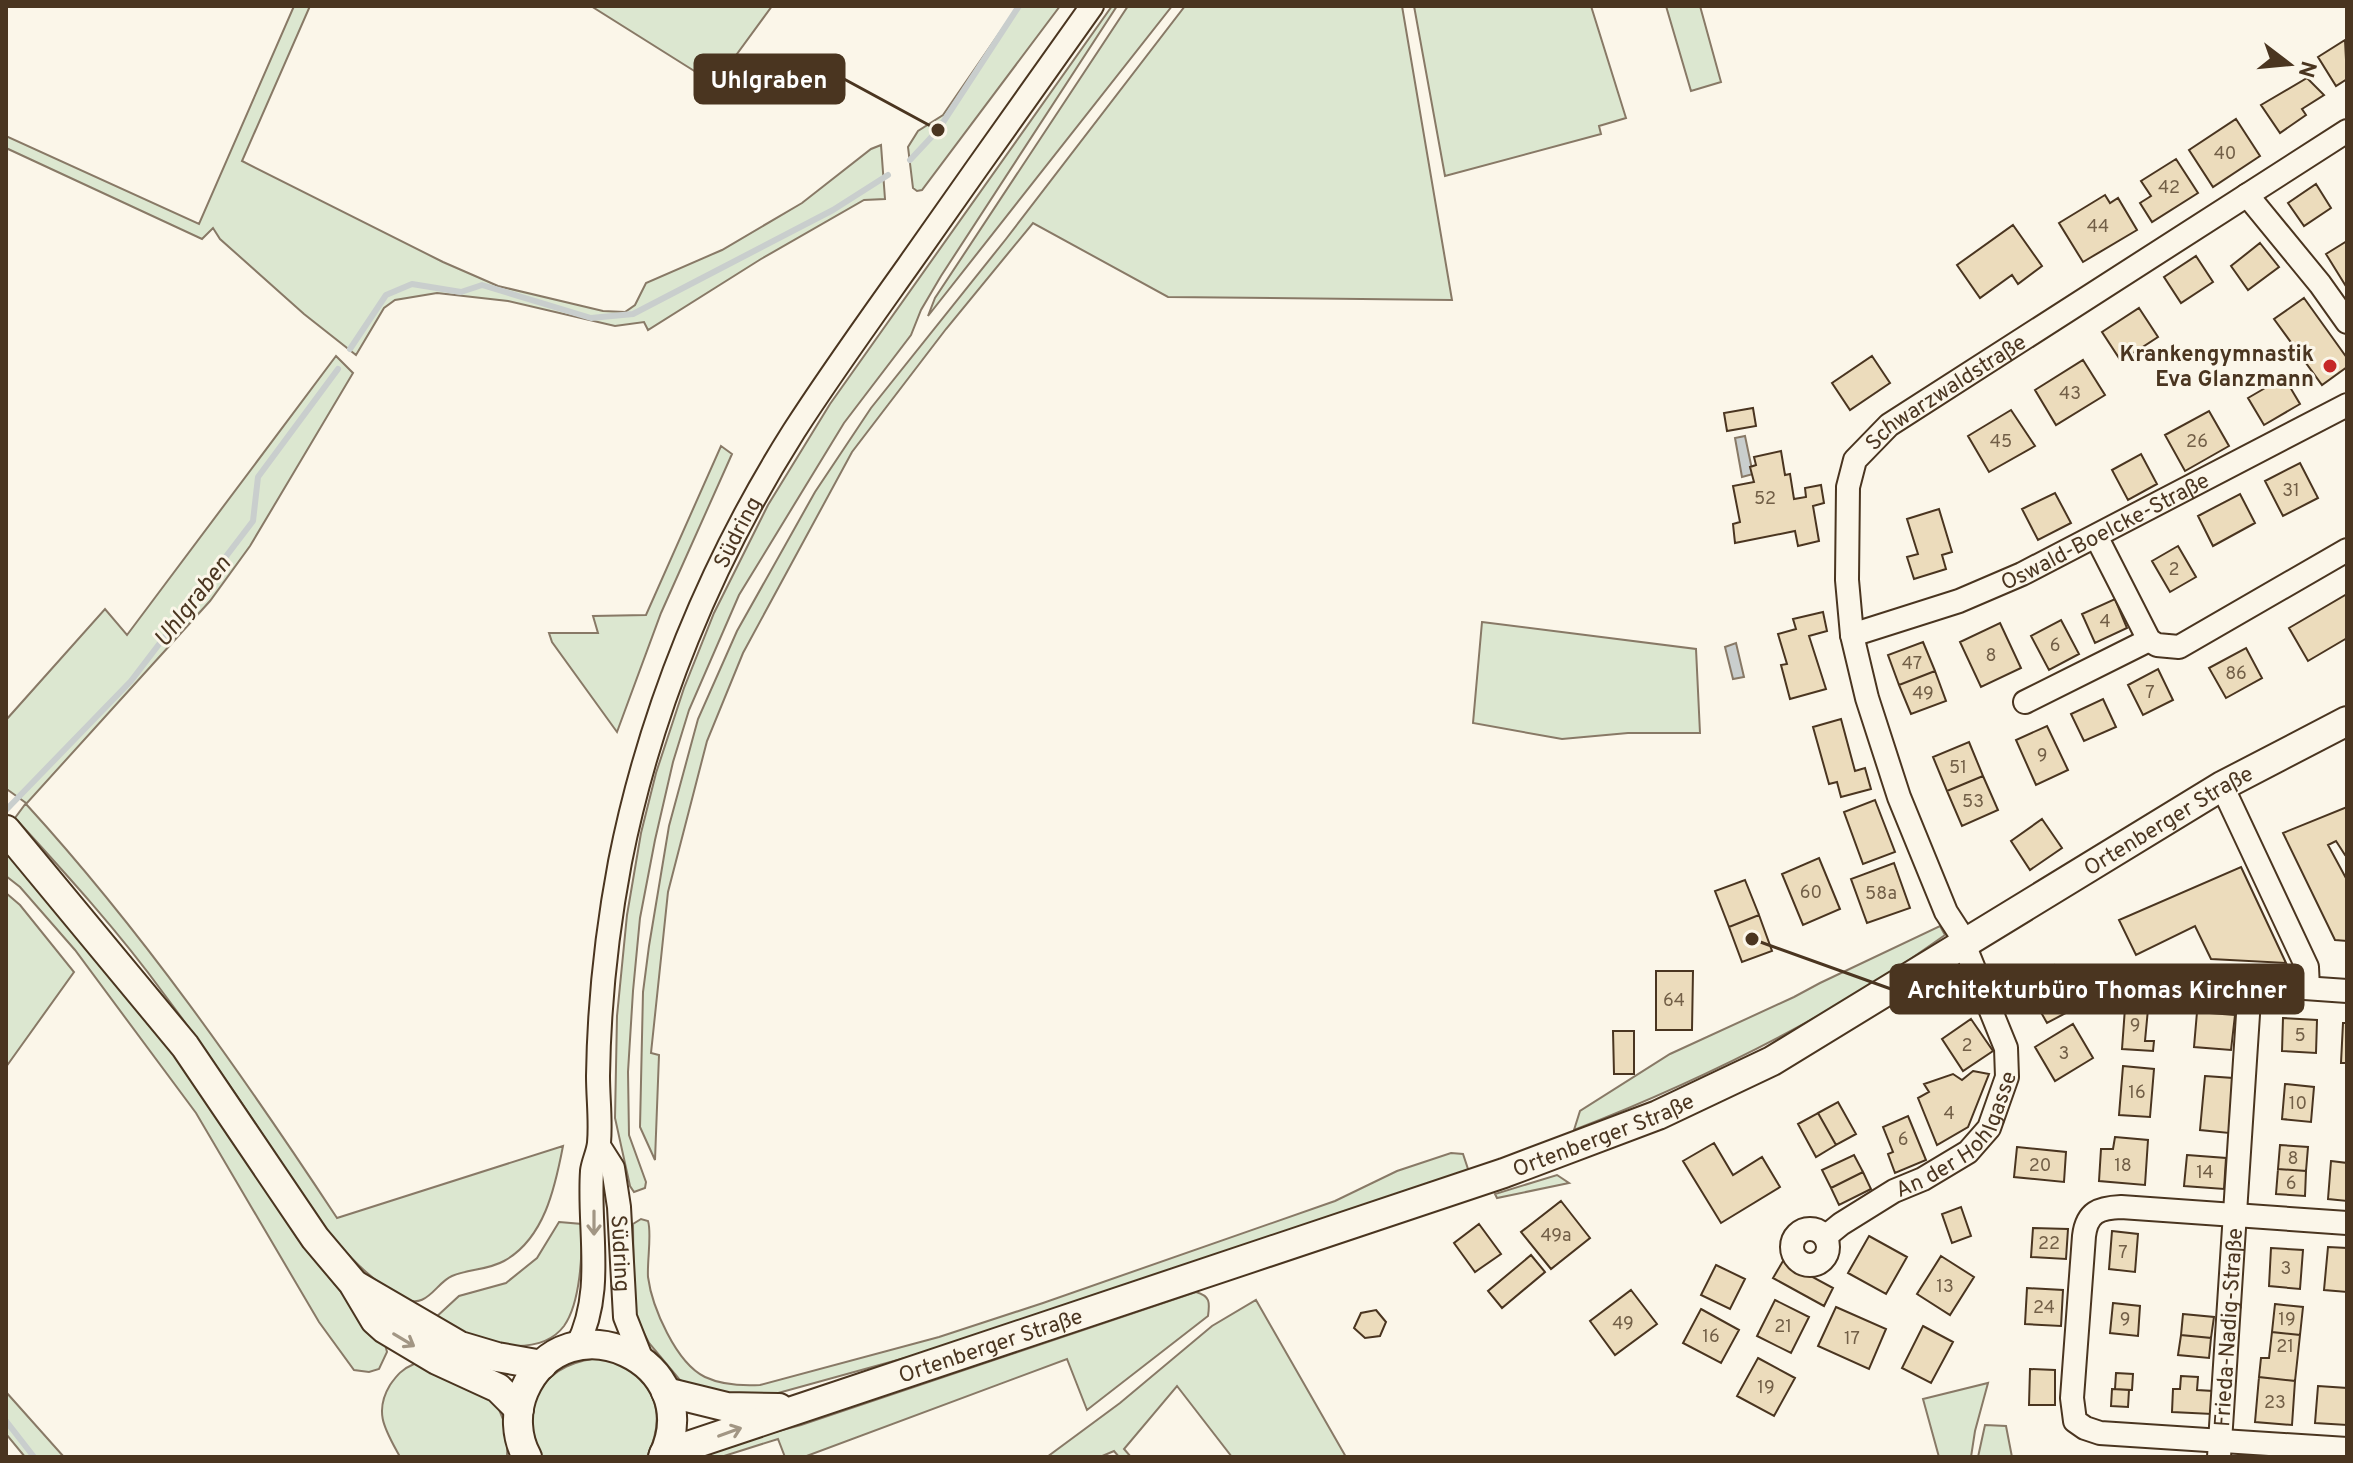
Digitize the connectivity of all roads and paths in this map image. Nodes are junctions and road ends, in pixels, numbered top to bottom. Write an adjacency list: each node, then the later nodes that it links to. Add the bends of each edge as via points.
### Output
1 (1092, 6): 19 (street, Südring, via 793,433 712,582 657,719 620,864 602,1011)
2 (2347, 131): 3 (street, Schwarzwaldstraße)
3 (2247, 195): 4 (street); 8 (street, Schwarzwaldstraße, via 1870,442 1855,460 1848,487)
4 (2347, 322)
5 (2347, 405): 6 (street, Oswald-Boelcke-Straße)
6 (2097, 538): 8 (street, Oswald-Boelcke-Straße, via 1959,601); 9 (street)
7 (2347, 550): 9 (street, via 2179,647)
8 (1852, 635): 14 (street, Schwarzwaldstraße, via 1899,797)
9 (2149, 640): 10 (street)
10 (2025, 702)
11 (2347, 721): 12 (main road, Ortenberger Straße)
12 (2222, 786): 14 (main road, Ortenberger Straße); 17 (street, via 2307,967)
13 (6, 830): 23 (main road, via 185,1046 315,1238)
14 (1964, 945): 22 (street, An der Hohlgasse, via 2006,1048 2007,1077 1989,1128 1968,1152 1894,1191); 28 (main road, Ortenberger Straße, via 1772,1061 1658,1115 1504,1173)
15 (2158, 983): 16 (street, via 2173,979)
16 (2250, 984): 17 (street); 20 (street, Frieda-Nadig-Straße)
17 (2308, 988): 18 (street)
18 (2347, 991)
19 (599, 1146): 24 (street, Südring, one-way to 24, via 592,1168 593,1298); 25 (street, Südring, via 613,1168 625,1317)
20 (2236, 1213): 21 (street, Frieda-Nadig-Straße); 30 (street, Frieda-Nadig-Straße); 30 (street, Frieda-Nadig-Straße, via 2104,1207 2092,1213 2084,1236 2072,1398 2075,1421 2085,1428)
21 (2347, 1223)
22 (1825, 1237)
23 (353, 1283): 26 (main road, via 460,1346); 29 (main road, one-way to 29, via 385,1329 498,1388)
24 (577, 1346): 25 (main road, via 611,1346); 26 (main road)
25 (642, 1360): 27 (main road)
26 (542, 1365): 29 (main road, via 529,1381)
27 (666, 1392): 28 (main road, Ortenberger Straße, via 727,1407); 33 (main road, via 672,1425)
28 (796, 1408): 33 (main road, Ortenberger Straße, one-way to 28)
29 (519, 1409): 32 (main road)
30 (2220, 1449): 31 (street, Frieda-Nadig-Straße)
31 (2347, 1449)
32 (524, 1456)
33 (663, 1456)

